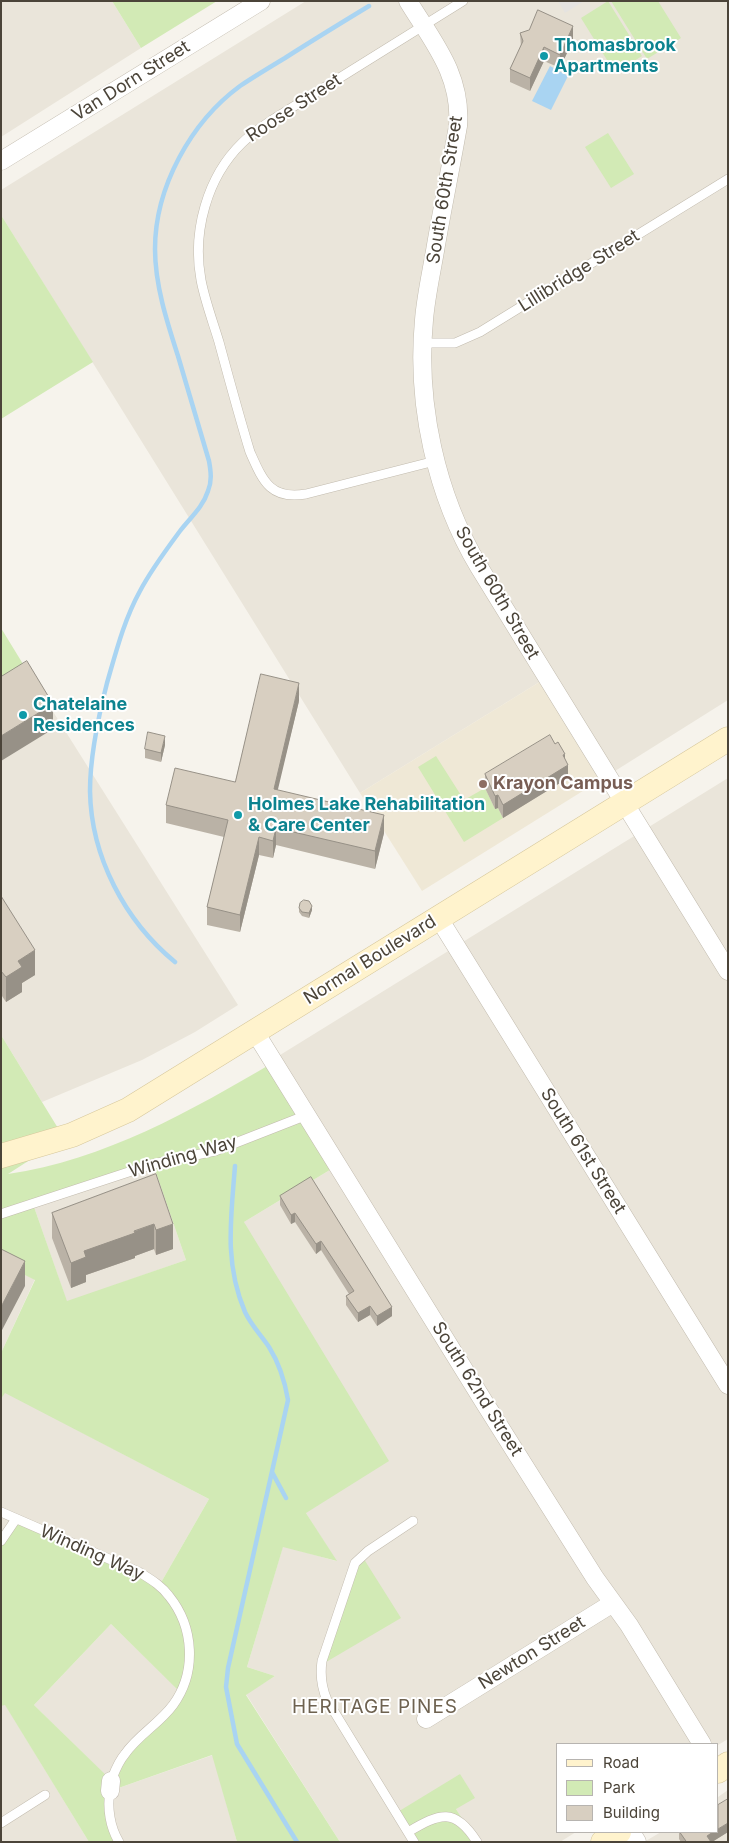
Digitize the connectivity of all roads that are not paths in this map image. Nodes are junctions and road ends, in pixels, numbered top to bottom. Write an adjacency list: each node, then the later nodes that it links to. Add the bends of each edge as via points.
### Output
1 (261, 1): 5 (street, Van Dorn Street)
2 (408, 1): 4 (street, South 60th Street)
3 (463, 1): 4 (lane, Roose Street)
4 (424, 26): 7 (street, South 60th Street, via 452,76 459,112 427,299); 8 (lane, Roose Street, via 253,133 221,168 207,201 199,235 201,280 250,452 265,483 277,492 294,496)
5 (1, 161)
6 (728, 179): 7 (lane, Lillibridge Street, via 480,332 460,342)
7 (423, 343): 8 (street, South 60th Street, via 425,400)
8 (435, 460): 10 (street, South 60th Street, via 469,552)
9 (728, 739): 10 (main road, Normal Boulevard)
10 (624, 804): 11 (main road, Normal Boulevard); 12 (street, South 60th Street)
11 (438, 918): 13 (main road, Normal Boulevard); 17 (street, South 61st Street)
12 (728, 971)
13 (255, 1032): 14 (street, South 62nd Street); 15 (main road, Normal Boulevard, via 111,1119 72,1135)
14 (307, 1115): 16 (lane, Winding Way, via 215,1151 153,1164); 22 (street, South 62nd Street)
15 (1, 1156)
16 (1, 1214)
17 (728, 1384)
18 (1, 1512): 19 (lane, Winding Way)
19 (16, 1519): 21 (lane); 29 (lane, Winding Way, via 139,1572 168,1594 184,1622 190,1657 181,1692 166,1715 126,1752 110,1786 110,1817)
20 (413, 1522): 27 (lane, via 355,1563 320,1674 327,1700)
21 (1, 1541)
22 (613, 1603): 23 (street, Newton Street); 24 (street, South 62nd Street)
23 (426, 1719)
24 (701, 1743)
25 (45, 1795): 26 (lane)
26 (1, 1823)
27 (408, 1832): 30 (lane); 31 (lane, via 426,1821 443,1816 461,1821)
28 (618, 1833): 32 (main road)
29 (119, 1842)
30 (414, 1842)
31 (477, 1842)
32 (604, 1842)

